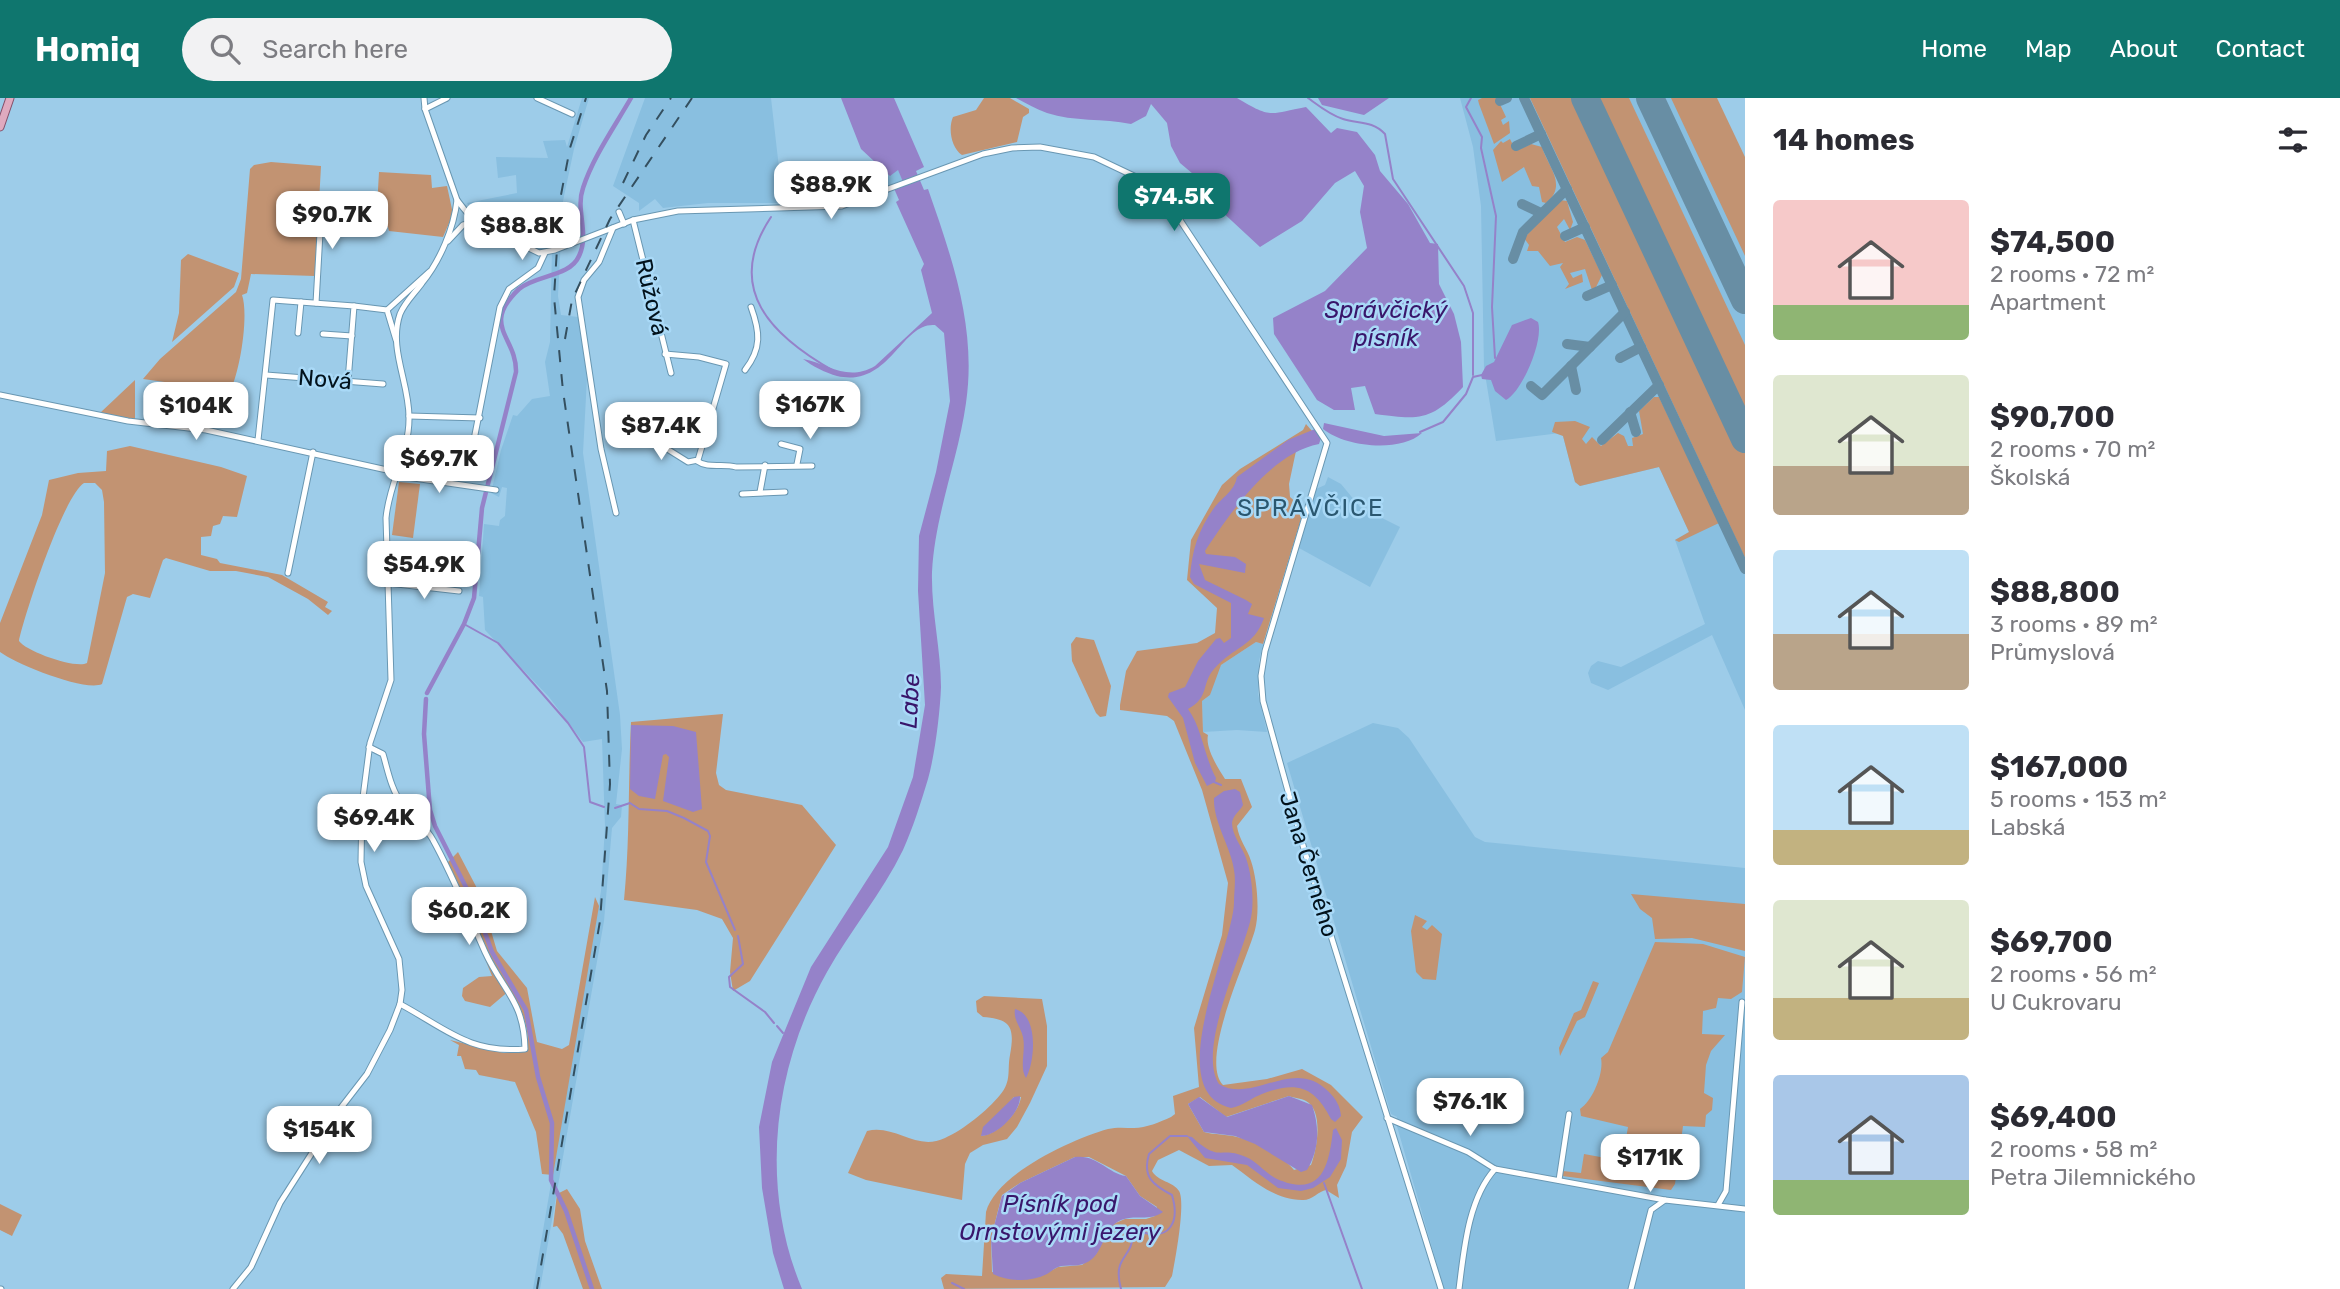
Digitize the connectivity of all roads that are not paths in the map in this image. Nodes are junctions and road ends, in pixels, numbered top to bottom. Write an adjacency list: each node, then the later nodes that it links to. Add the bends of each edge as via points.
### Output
1 (10, 98): 7 (main road)
2 (424, 98): 5 (street)
3 (447, 98): 5 (street)
4 (537, 98): 6 (street)
5 (425, 109): 9 (street)
6 (572, 114)
7 (0, 127)
8 (322, 198): 19 (street)
9 (457, 200): 12 (street); 15 (street, via 455,219)
10 (619, 212): 13 (street)
11 (633, 220): 13 (street); 27 (street, Růžová); 62 (street, Jana Černého, via 699,209 827,209 983,154 1040,147 1094,157 1134,176 1164,200 1325,436 1326,446 1265,651 1262,691 1304,849)
12 (475, 222): 15 (street, via 463,225); 16 (street, via 531,251)
13 (624, 223): 14 (street)
14 (613, 228): 16 (street); 52 (street, via 578,297 601,449)
15 (442, 248): 17 (street)
16 (545, 253): 35 (street, via 538,268 509,289 500,307)
17 (429, 272): 22 (street); 26 (street, via 401,312)
18 (301, 302): 19 (street); 23 (street); 30 (street, via 274,300)
19 (316, 303): 20 (street)
20 (354, 306): 22 (street); 25 (street)
21 (751, 307): 28 (street, via 759,330 758,347)
22 (387, 310): 26 (street)
23 (298, 332)
24 (323, 334): 25 (street)
25 (352, 336): 31 (street)
26 (396, 340): 34 (street)
27 (665, 354): 29 (street, Růžová); 43 (street, via 699,356 726,364)
28 (746, 370)
29 (671, 373)
30 (266, 375): 31 (street, Nová); 37 (street)
31 (348, 381): 32 (street, Nová)
32 (383, 384)
33 (0, 395): 37 (street, via 128,421)
34 (409, 416): 35 (street); 38 (street)
35 (480, 418): 41 (street)
36 (624, 422): 43 (street, via 688,462)
37 (258, 440): 40 (street)
38 (406, 444): 41 (street); 47 (street)
39 (781, 444): 44 (street, via 800,449)
40 (313, 452): 47 (street); 53 (street)
41 (471, 455): 42 (street)
42 (487, 457)
43 (697, 460): 45 (street, via 706,465)
44 (797, 464): 45 (street); 46 (street)
45 (765, 465): 49 (street)
46 (812, 466)
47 (396, 472): 48 (street); 54 (street, via 386,517)
48 (496, 490)
49 (760, 492): 50 (street); 51 (street)
50 (785, 492)
51 (742, 494)
52 (616, 513)
53 (288, 573)
54 (388, 583): 55 (street); 56 (street, via 391,681)
55 (459, 591)
56 (369, 747): 58 (street, via 383,754 391,785 432,838); 60 (street, via 361,862 366,886 399,959)
57 (474, 895): 58 (street)
58 (467, 904): 60 (street, via 486,954 516,1000 525,1049 483,1047 441,1031)
59 (1742, 1002): 67 (street, via 1726,1191)
60 (400, 1004): 70 (street, via 367,1074 280,1203 251,1268)
61 (1569, 1114): 64 (street)
62 (1387, 1118): 63 (street, via 1468,1152); 71 (street, Jana Černého)
63 (1495, 1169): 64 (street); 72 (street, via 1484,1181 1465,1240)
64 (1559, 1180): 65 (street)
65 (1642, 1195): 66 (street); 69 (street)
66 (1665, 1199): 67 (street); 69 (street)
67 (1718, 1205): 68 (street)
68 (1745, 1209)
69 (1651, 1210): 73 (street)
70 (233, 1289)
71 (1441, 1289)
72 (1459, 1289)
73 (1631, 1289)

